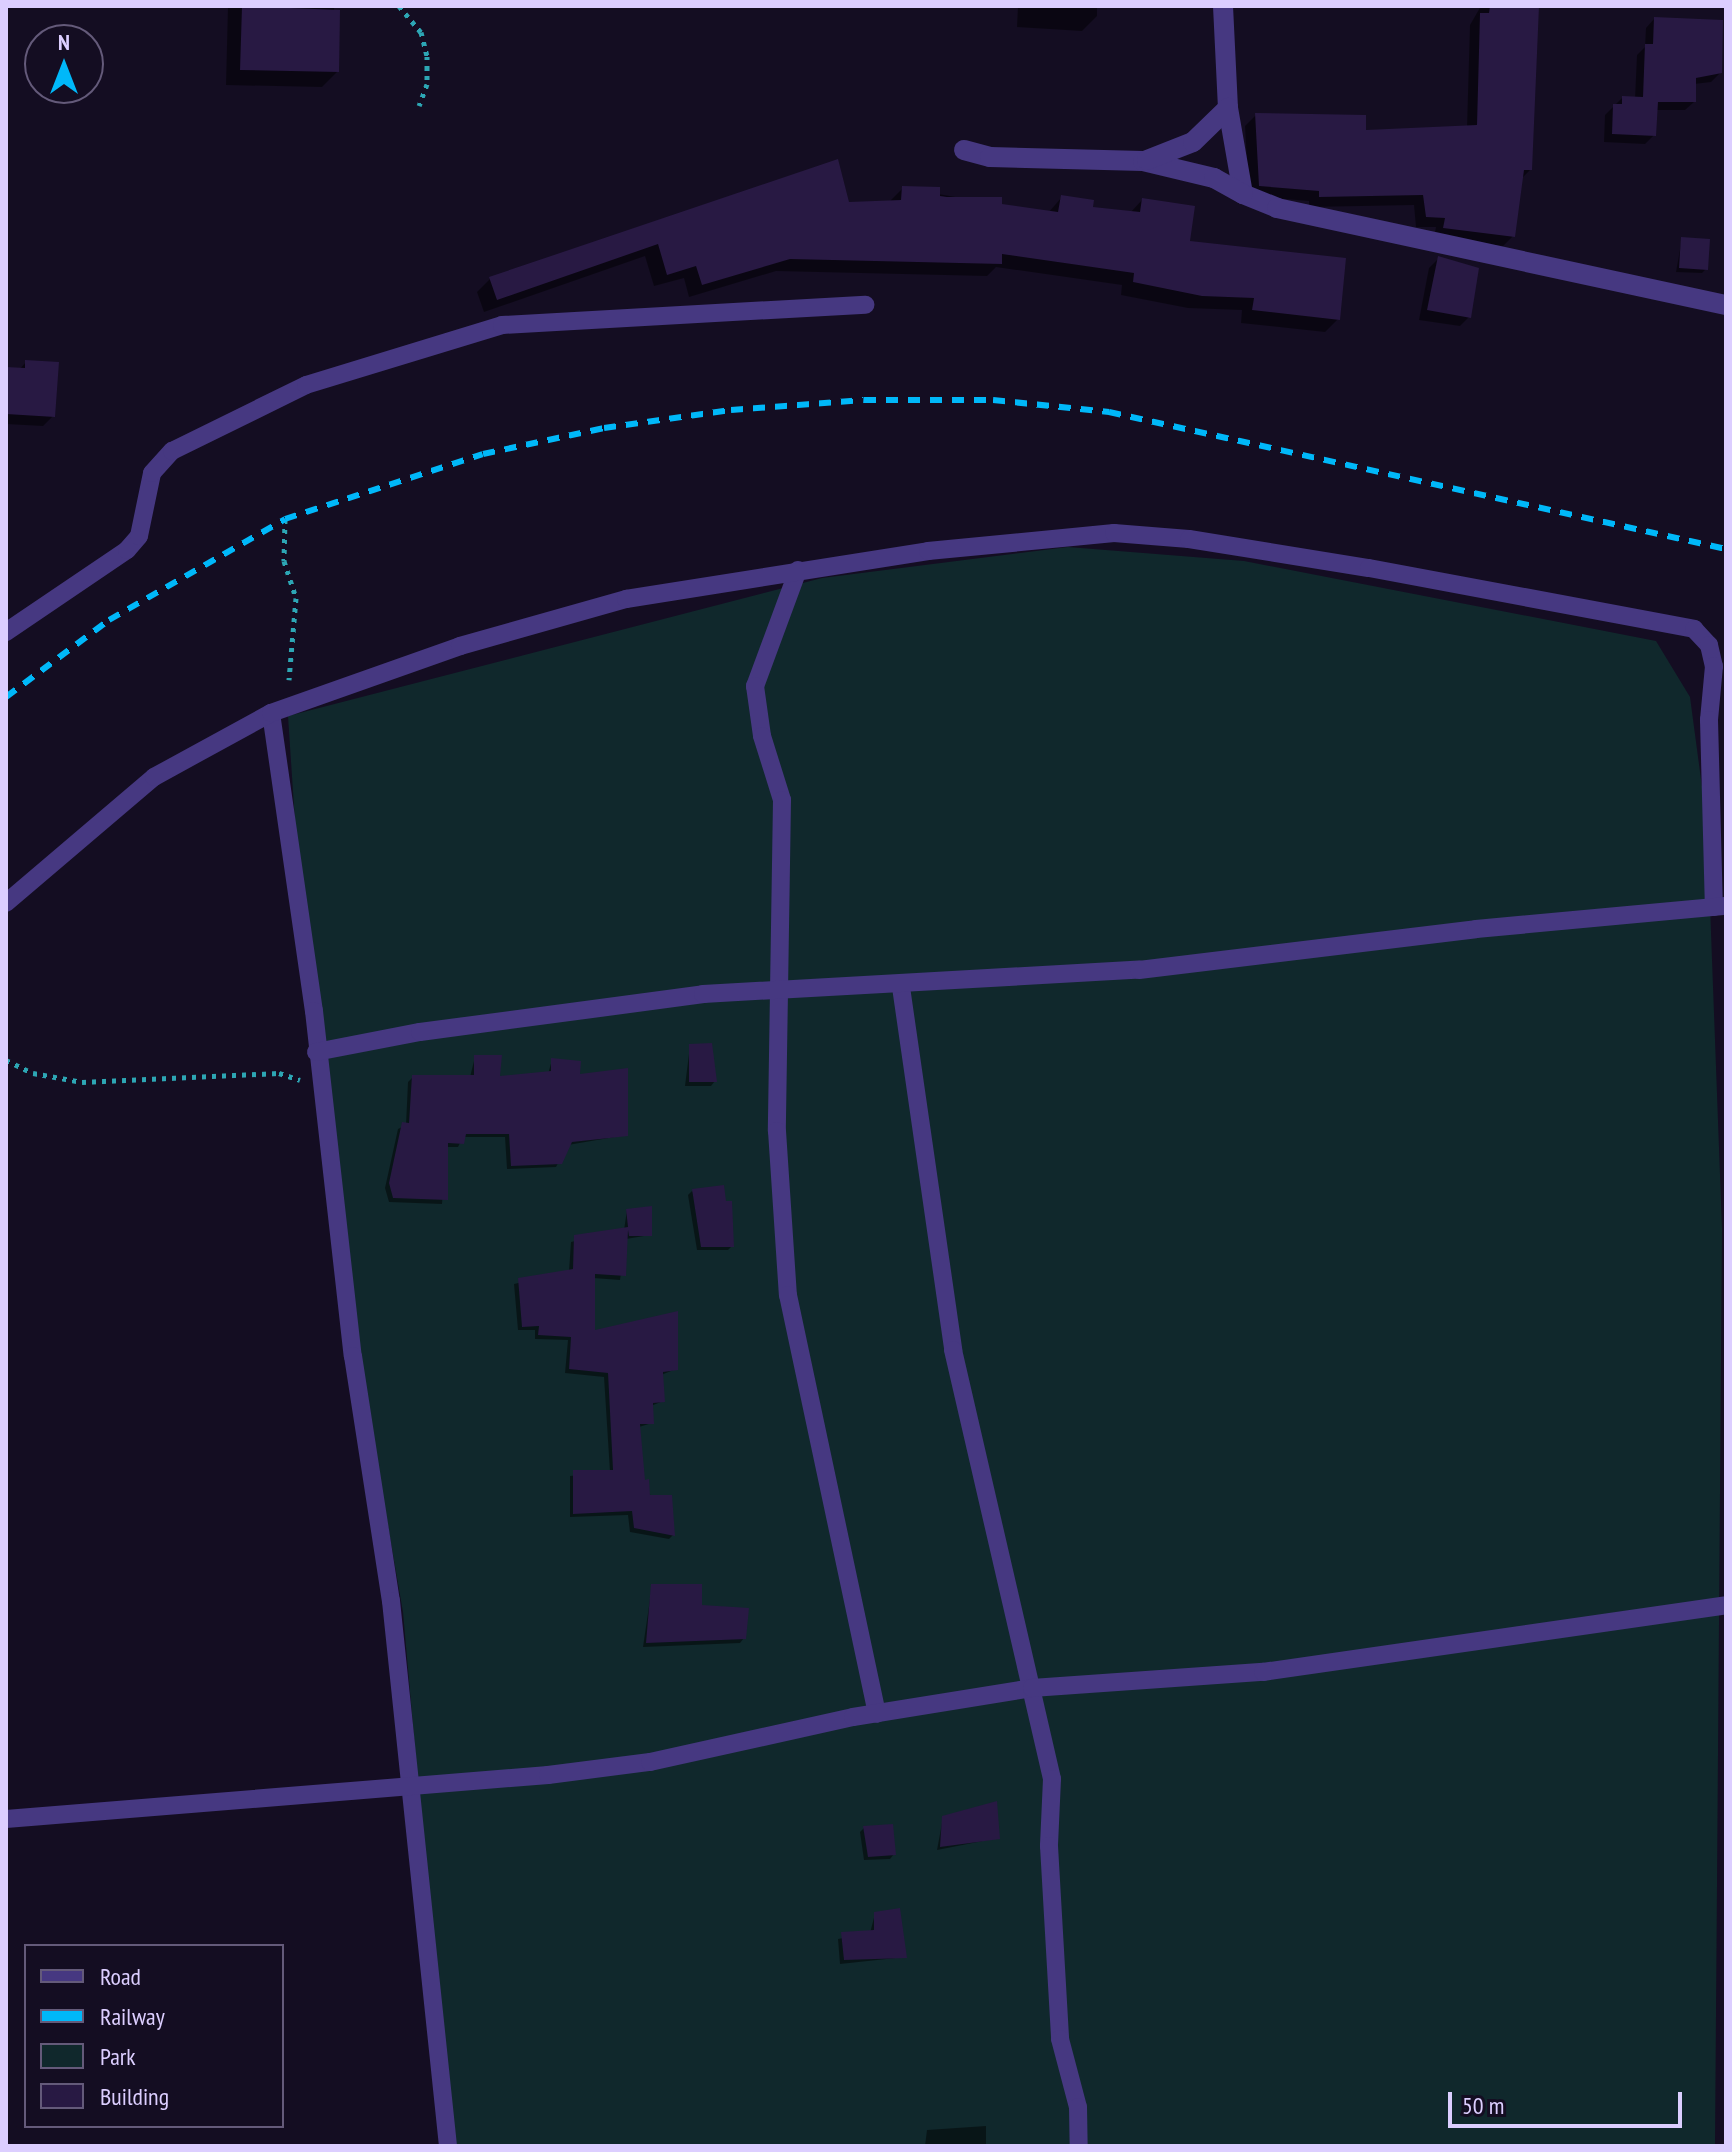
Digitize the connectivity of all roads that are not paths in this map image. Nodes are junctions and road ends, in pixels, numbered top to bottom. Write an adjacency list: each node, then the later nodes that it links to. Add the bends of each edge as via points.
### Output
1 (1223, 6): 2 (street)
2 (1228, 108): 4 (street, via 1193,142); 5 (street)
3 (964, 150): 4 (street, via 990,157)
4 (1143, 161): 5 (street, via 1214,178)
5 (1243, 194): 7 (street, via 1277,208)
6 (865, 305): 9 (lane, via 502,325 306,385 172,451 152,473 139,536 127,550)
7 (1726, 305)
8 (798, 570): 10 (lane, via 626,599 537,622); 12 (lane, via 1074,533 1155,535 1682,623 1703,636 1714,666 1709,720); 14 (lane, via 755,686 762,736 782,800)
9 (6, 632)
10 (271, 713): 11 (lane, via 154,777); 15 (lane)
11 (6, 903)
12 (1720, 906): 13 (lane, via 1139,970)
13 (901, 987): 14 (lane); 17 (lane, via 953,1350)
14 (779, 991): 15 (lane, via 645,1000); 18 (lane, via 777,1131 788,1295)
15 (316, 1052): 19 (lane)
16 (1726, 1605): 17 (lane, via 1263,1672)
17 (1032, 1688): 18 (lane); 22 (lane, via 1052,1779 1049,1846 1060,2039 1078,2107)
18 (877, 1714): 19 (lane, via 650,1762)
19 (414, 1788): 20 (lane); 21 (lane)
20 (6, 1819)
21 (448, 2146)
22 (1079, 2146)

